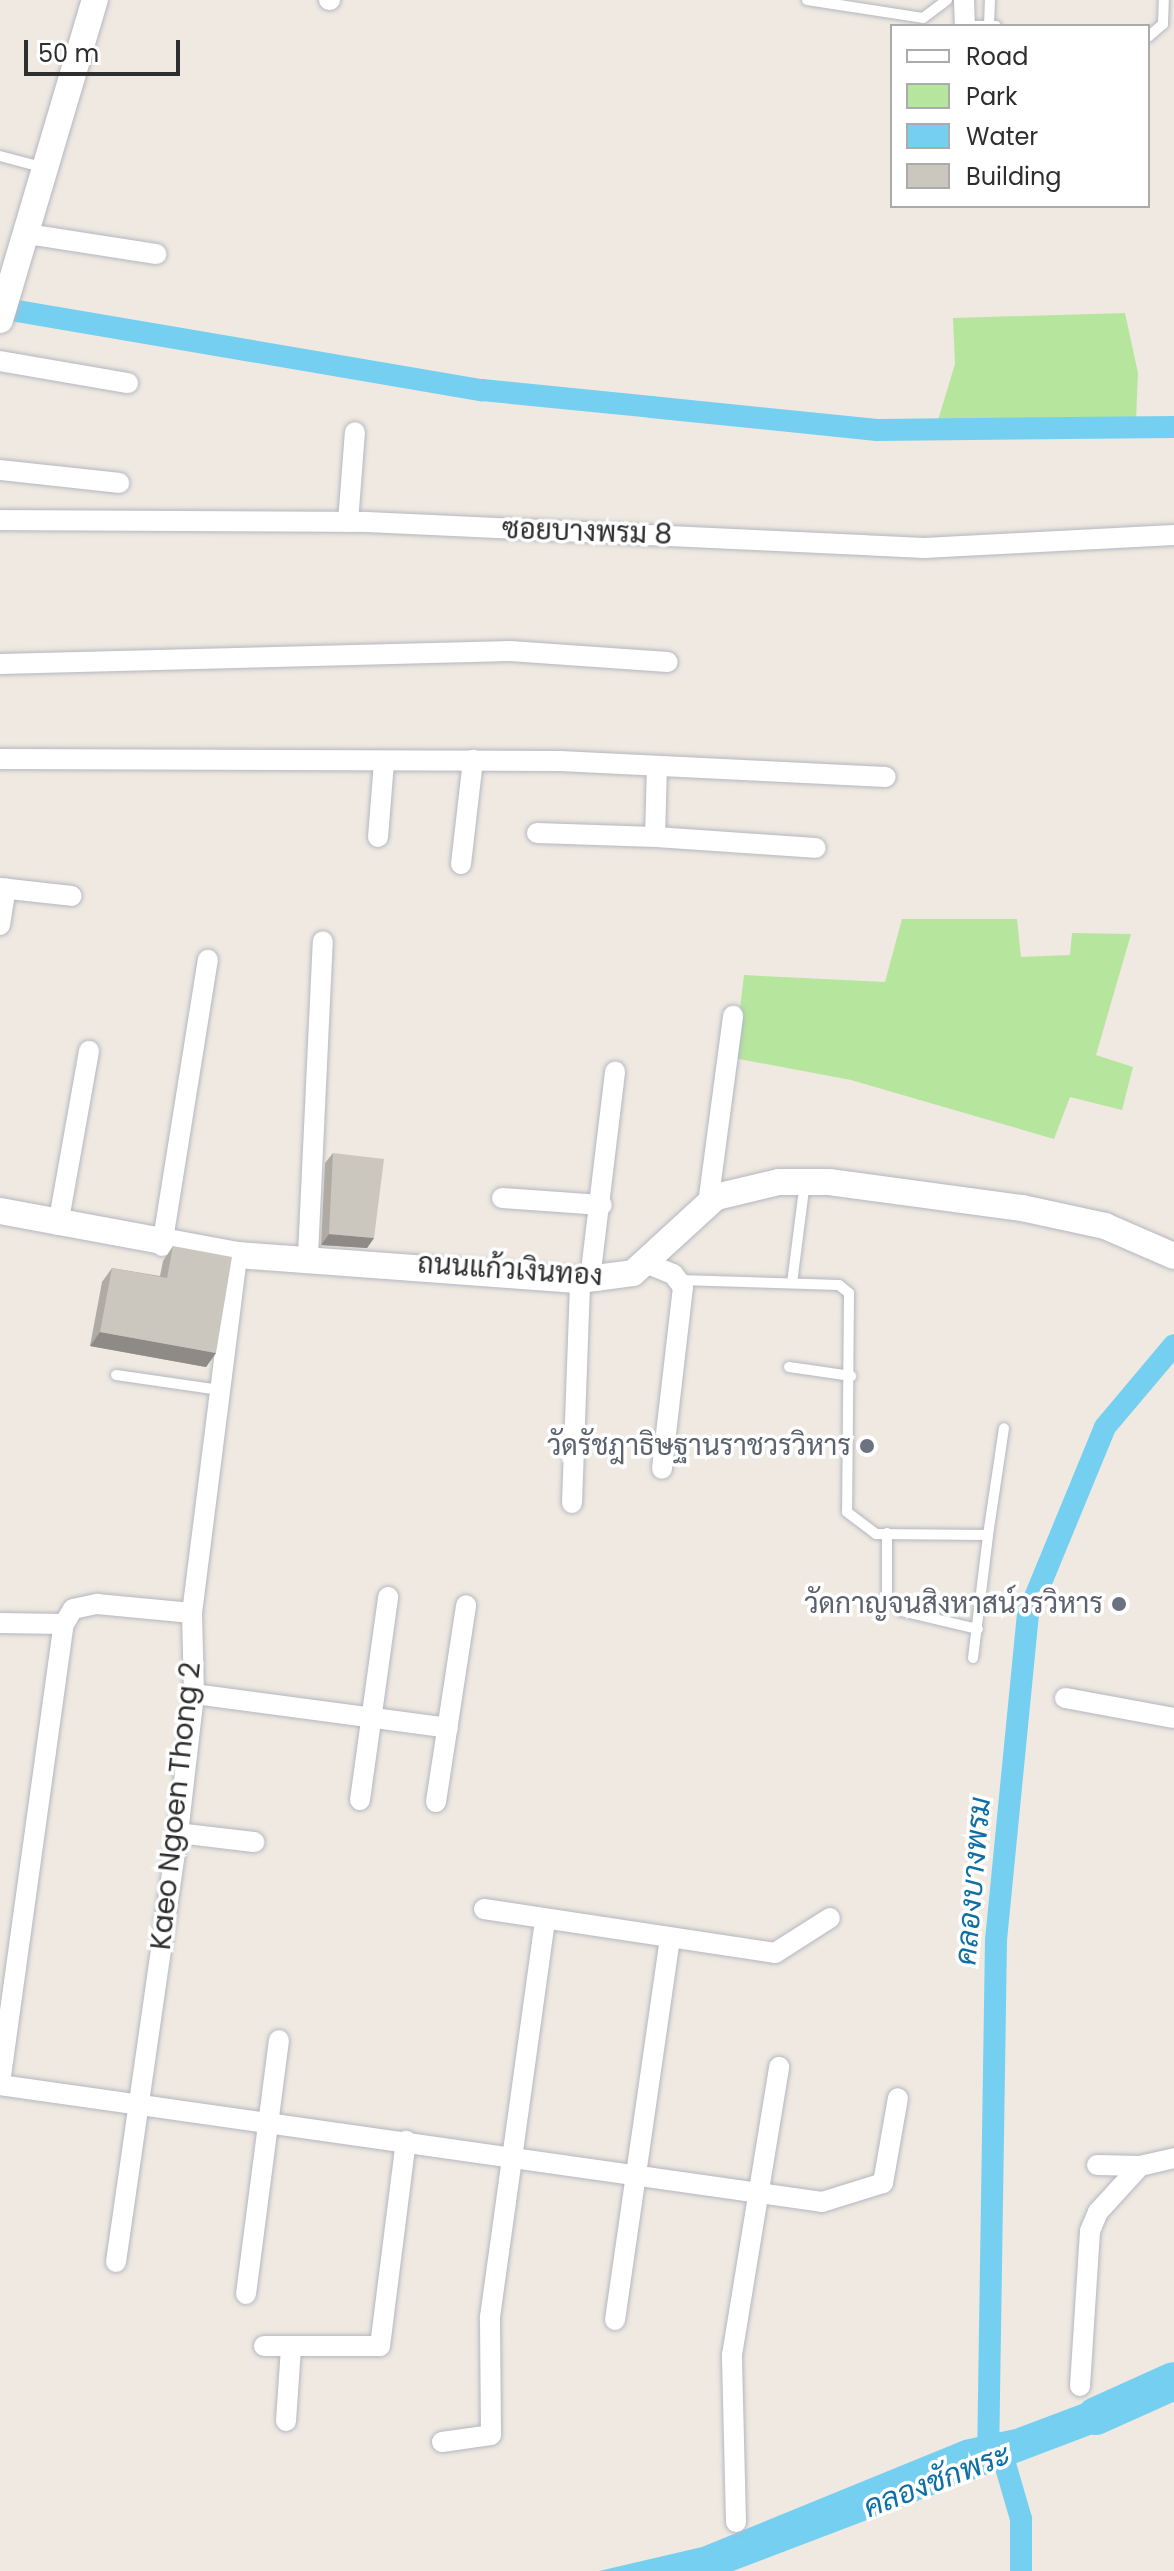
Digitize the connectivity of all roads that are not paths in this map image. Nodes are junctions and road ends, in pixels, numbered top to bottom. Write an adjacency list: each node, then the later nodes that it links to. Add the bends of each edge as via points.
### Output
1 (95, 0): 11 (street)
2 (807, 0): 3 (lane, via 923,18)
3 (947, 0)
4 (964, 0): 7 (street)
5 (990, 0): 8 (lane)
6 (1164, 0): 9 (lane, via 1163,24)
7 (965, 24)
8 (989, 24)
9 (1150, 35)
10 (0, 156): 11 (lane)
11 (47, 168): 12 (street)
12 (27, 234): 13 (street); 14 (street)
13 (156, 254)
14 (2, 313)
15 (0, 361): 16 (street)
16 (128, 383)
17 (355, 432): 21 (street)
18 (0, 470): 19 (street)
19 (119, 483)
20 (0, 520): 21 (street, ซอยบางพรม 8)
21 (348, 522): 22 (street, ซอยบางพรม 8, via 924,548)
22 (1174, 535)
23 (668, 662): 24 (street, via 494,651)
24 (0, 664)
25 (0, 759): 27 (street)
26 (473, 760): 27 (street); 28 (street); 34 (street)
27 (384, 763): 31 (street)
28 (657, 766): 29 (street); 32 (street)
29 (886, 777)
30 (537, 833): 32 (street)
31 (378, 837)
32 (655, 837): 33 (street)
33 (816, 848)
34 (461, 864)
35 (3, 888): 36 (street); 37 (street)
36 (72, 896)
37 (0, 925)
38 (323, 941): 52 (street)
39 (208, 960): 49 (street)
40 (733, 1016): 45 (street)
41 (89, 1051): 48 (street)
42 (615, 1072): 46 (street)
43 (805, 1182): 45 (street, via 741,1188); 50 (street, via 1022,1208 1105,1226); 56 (lane)
44 (502, 1198): 46 (street)
45 (708, 1204): 53 (street)
46 (602, 1205): 54 (street)
47 (0, 1211): 48 (street, ถนนแก้วเงินทอง)
48 (58, 1225): 49 (street, ถนนแก้วเงินทอง)
49 (162, 1246): 51 (street, ถนนแก้วเงินทอง)
50 (1167, 1253)
51 (237, 1255): 52 (street, ถนนแก้วเงินทอง); 60 (street, Kaeo Ngoen Thong 2)
52 (308, 1255): 54 (street, ถนนแก้วเงินทอง)
53 (648, 1264): 54 (street, ถนนแก้วเงินทอง); 55 (street)
54 (585, 1280): 63 (street)
55 (680, 1280): 56 (lane); 62 (street, via 684,1301)
56 (792, 1283): 59 (lane, via 839,1285 849,1293)
57 (789, 1367): 59 (lane)
58 (116, 1375): 60 (lane)
59 (851, 1376): 64 (lane, via 847,1512 858,1525)
60 (220, 1390): 68 (street, Kaeo Ngoen Thong 2)
61 (1004, 1428): 65 (lane)
62 (662, 1469)
63 (572, 1503)
64 (887, 1533): 65 (lane); 71 (lane, via 887,1597 901,1611)
65 (988, 1535): 71 (lane)
66 (388, 1597): 75 (street)
67 (466, 1605): 77 (street)
68 (192, 1613): 70 (street, via 85,1605); 73 (street, Kaeo Ngoen Thong 2)
69 (0, 1623): 70 (street)
70 (64, 1624): 88 (street)
71 (978, 1629): 72 (lane)
72 (973, 1658)
73 (194, 1694): 75 (street); 80 (street, Kaeo Ngoen Thong 2)
74 (1065, 1698): 76 (street)
75 (373, 1718): 77 (street); 78 (street)
76 (1174, 1718)
77 (448, 1728): 79 (street)
78 (360, 1800)
79 (436, 1802)
80 (178, 1833): 81 (street); 90 (street, Kaeo Ngoen Thong 2)
81 (254, 1842)
82 (484, 1909): 84 (street)
83 (830, 1918): 85 (street, via 775,1953)
84 (545, 1920): 85 (street); 93 (street)
85 (670, 1938): 97 (street)
86 (279, 2040): 91 (street)
87 (779, 2067): 98 (street)
88 (0, 2084): 90 (street)
89 (898, 2098): 98 (street, via 883,2183 872,2192 822,2202)
90 (139, 2103): 91 (street); 99 (street, Kaeo Ngoen Thong 2)
91 (271, 2122): 92 (street); 100 (street)
92 (406, 2141): 93 (street); 103 (street, via 380,2346)
93 (515, 2157): 97 (street); 106 (street, via 490,2317 491,2435)
94 (1174, 2158): 96 (street)
95 (1097, 2165): 96 (street)
96 (1140, 2166): 104 (street, via 1110,2193 1090,2231)
97 (636, 2174): 98 (street); 101 (street)
98 (762, 2192): 107 (street, via 732,2355)
99 (116, 2262)
100 (246, 2294)
101 (615, 2320)
102 (264, 2346): 103 (street)
103 (291, 2347): 105 (street)
104 (1080, 2386)
105 (286, 2421)
106 (442, 2442)
107 (736, 2522)

